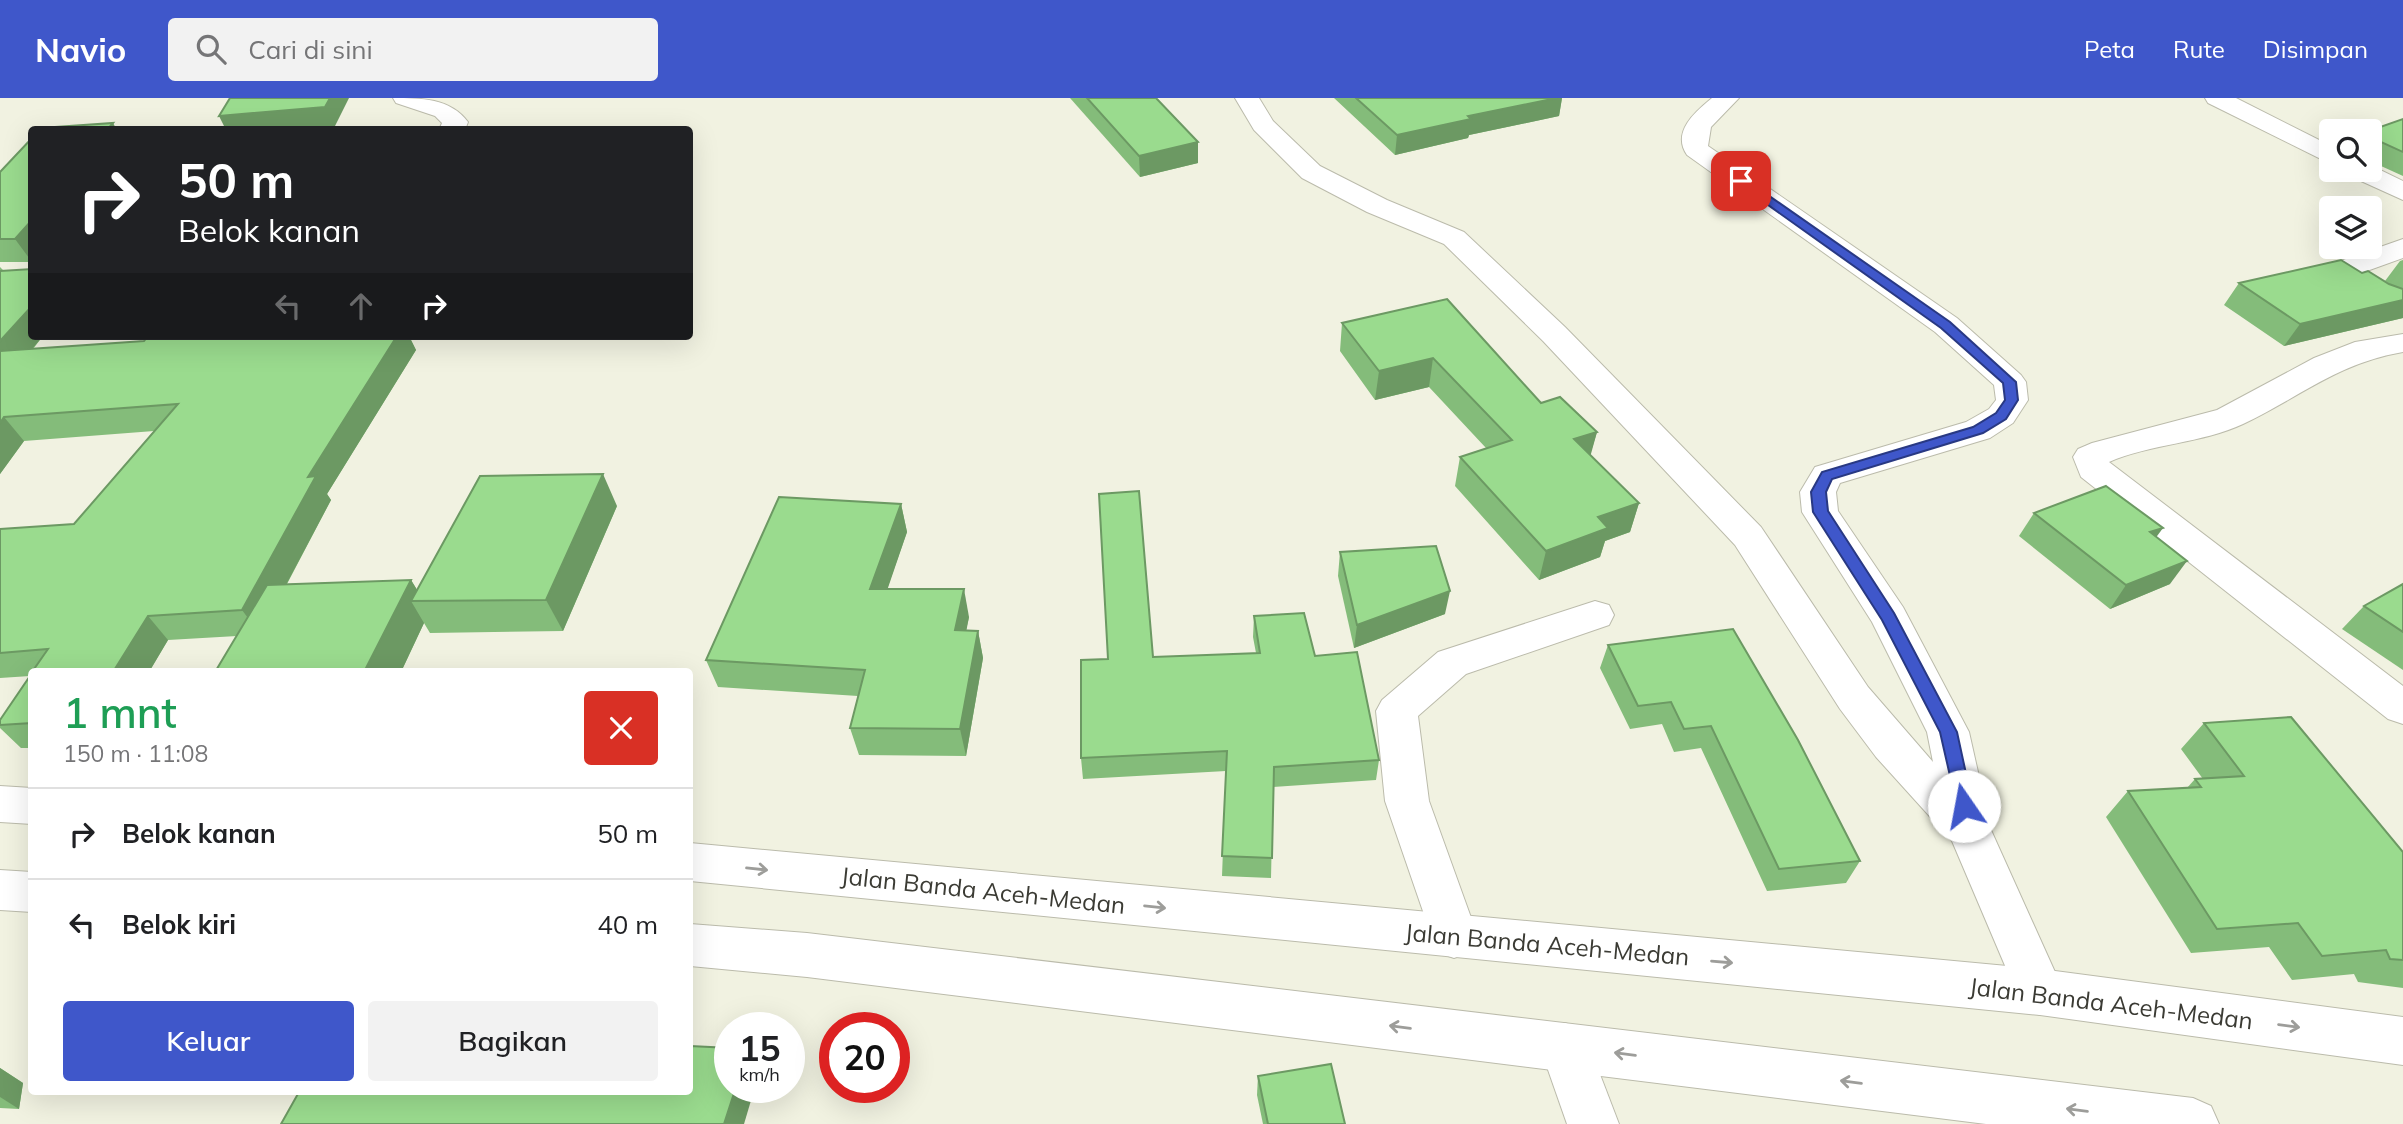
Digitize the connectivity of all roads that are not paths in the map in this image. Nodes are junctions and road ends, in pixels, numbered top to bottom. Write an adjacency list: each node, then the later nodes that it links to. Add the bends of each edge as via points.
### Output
1 (405, 98): 5 (main road, via 444,111)
2 (1247, 98): 16 (main road, via 1263,125 1311,172 1454,238 1554,334 1748,536 1854,698)
3 (1727, 98): 16 (main road, via 1695,128 1696,149 1945,325 2010,382 2012,400 2001,416 1978,430 1827,475 1818,492 1820,512 1889,617 1948,732)
4 (2217, 98): 6 (main road)
5 (454, 126)
6 (2319, 150)
7 (2382, 182): 8 (main road)
8 (2403, 192)
9 (2403, 248): 10 (main road, via 2348,270 2354,279)
10 (2403, 307)
11 (2403, 343): 13 (main road, via 2366,349 2325,366 2229,418 2104,451 2090,457 2089,463)
12 (1595, 615): 20 (main road, via 1452,663 1396,711 1407,801)
13 (2403, 708)
14 (0, 804): 15 (main road)
15 (28, 806)
16 (1969, 830): 22 (main road)
17 (693, 862): 20 (main road, Jalan Banda Aceh-Medan, one-way to 20)
18 (0, 890): 19 (main road)
19 (28, 892)
20 (1454, 936): 22 (main road, Jalan Banda Aceh-Medan, one-way to 22)
21 (693, 945): 24 (main road, one-way to 21, via 807,955)
22 (2040, 992): 23 (main road, Jalan Banda Aceh-Medan, one-way to 23)
23 (2403, 1041)
24 (1565, 1047): 25 (main road); 26 (main road, one-way to 24)
25 (1592, 1124)
26 (2193, 1124)

